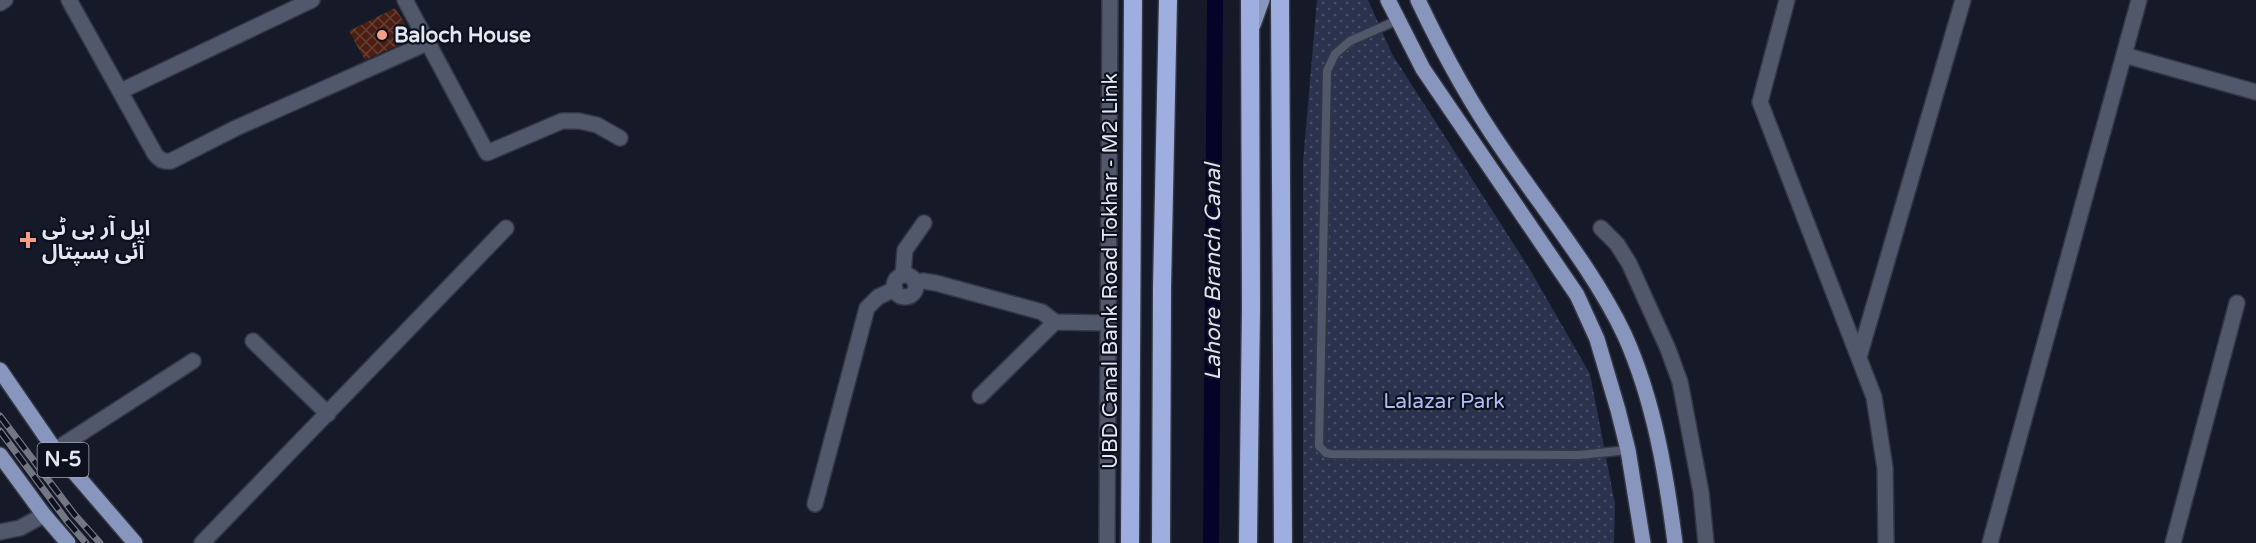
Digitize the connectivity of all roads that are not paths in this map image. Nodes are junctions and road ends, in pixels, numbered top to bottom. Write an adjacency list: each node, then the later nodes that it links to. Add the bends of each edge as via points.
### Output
1 (5, 0): 16 (street)
2 (69, 0): 21 (street)
3 (312, 0): 21 (street)
4 (405, 0): 19 (street)
5 (1110, 0): 30 (street)
6 (1133, 0): 47 (highway, UBD Canal Bank Road Tokhar - M2 Link)
7 (1168, 0): 48 (highway)
8 (1250, 0): 18 (highway)
9 (1262, 0): 18 (main road)
10 (1280, 0): 50 (highway)
11 (1388, 0): 17 (main road)
12 (1418, 0): 52 (main road, via 1501,148 1592,279 1624,335 1641,376 1666,473)
13 (1787, 0): 32 (street, via 1760,102)
14 (1963, 0): 32 (street)
15 (2139, 0): 20 (street)
16 (0, 3)
17 (1398, 20): 38 (main road, via 1423,69 1576,295 1597,339); 38 (lane, via 1350,41 1335,54 1327,71 1319,446 1331,454 1579,455)
18 (1250, 33): 49 (highway)
19 (427, 43): 21 (street, via 165,162 155,154); 23 (street, via 487,153 562,121 597,125)
20 (2124, 55): 22 (street); 55 (street)
21 (121, 91)
22 (2256, 92)
23 (621, 138)
24 (924, 223): 27 (street, via 905,250)
25 (506, 228): 36 (street)
26 (1601, 228): 53 (street, via 1629,263 1680,382 1701,492)
27 (909, 279): 29 (street, via 1042,312); 40 (street, via 894,283 895,289 867,308)
28 (2237, 303): 56 (street)
29 (1055, 321): 30 (street); 35 (street)
30 (1108, 323): 46 (street)
31 (252, 341): 36 (street)
32 (1859, 357): 54 (street, via 1881,431)
33 (193, 361): 37 (street)
34 (0, 370): 37 (main road, N-5)
35 (981, 396)
36 (327, 414): 45 (street)
37 (55, 450): 44 (main road, N-5)
38 (1628, 450): 51 (main road)
39 (0, 455): 41 (main road, N-5)
40 (815, 504)
41 (44, 515): 42 (street, via 20,528); 43 (main road, N-5)
42 (0, 532)
43 (68, 543)
44 (135, 543)
45 (202, 543)
46 (1107, 543)
47 (1130, 543)
48 (1161, 543)
49 (1248, 543)
50 (1283, 543)
51 (1643, 543)
52 (1675, 543)
53 (1706, 543)
54 (1886, 543)
55 (1990, 543)
56 (2173, 543)

